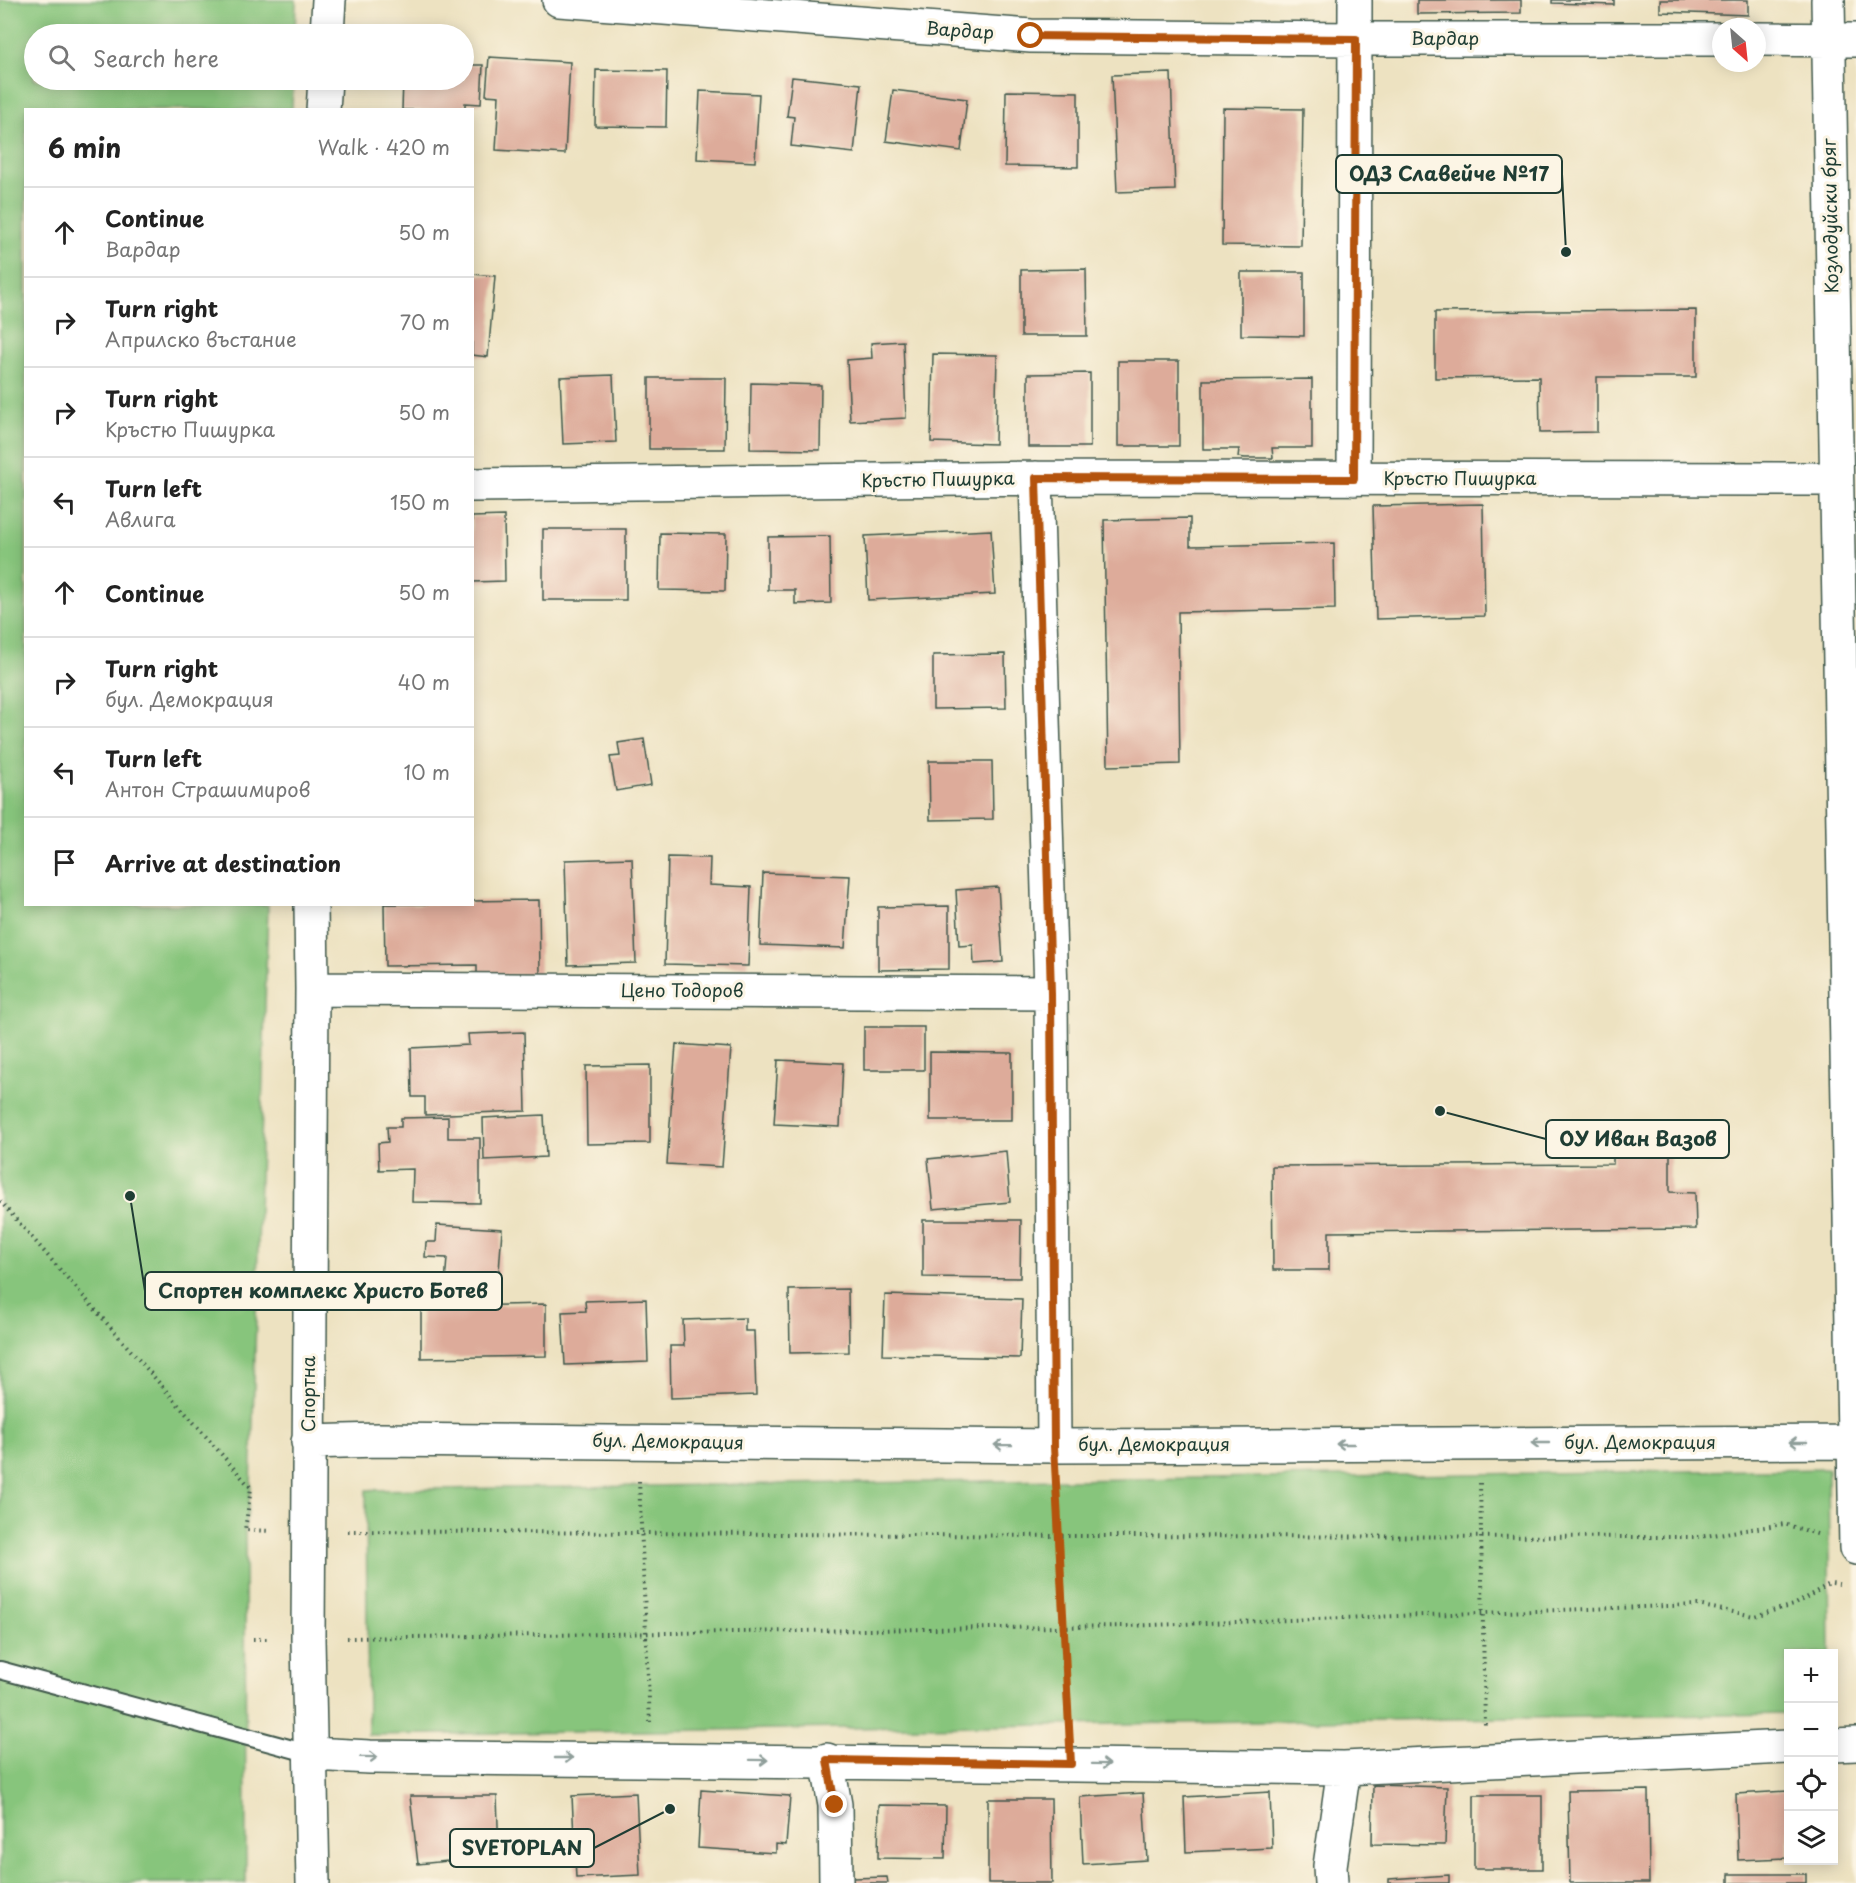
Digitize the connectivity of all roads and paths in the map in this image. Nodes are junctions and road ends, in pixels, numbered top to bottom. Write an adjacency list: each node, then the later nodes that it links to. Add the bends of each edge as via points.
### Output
1 (329, 0): 5 (street)
2 (559, 0): 6 (street, Вардар, via 1031,36)
3 (1355, 0): 6 (street)
4 (1828, 0): 9 (street, Козлодуйски бряг)
5 (328, 24)
6 (1356, 39): 7 (street, Вардар); 13 (street)
7 (1712, 39)
8 (1766, 39): 9 (street)
9 (1842, 39): 14 (street, Козлодуйски бряг)
10 (324, 90): 11 (street)
11 (323, 108)
12 (1036, 478): 13 (street, Кръстю Пишурка); 15 (street, Кръстю Пишурка); 18 (street)
13 (1354, 479): 14 (street, Кръстю Пишурка)
14 (1836, 479): 22 (street, Козлодуйски бряг)
15 (474, 485)
16 (310, 906): 17 (street, Спортна)
17 (312, 989): 18 (street, Цено Тодоров); 20 (street, Спортна)
18 (1051, 993): 24 (street)
19 (0, 1201): 25 (path, via 251,1488 245,1530)
20 (308, 1442): 21 (street, бул. Демокрация); 25 (street, Спортна)
21 (638, 1442): 24 (street, бул. Демокрация, one-way to 21); 26 (path)
22 (1854, 1442): 23 (street, бул. Демокрация, one-way to 23); 30 (street, Козлодуйски бряг)
23 (1479, 1443): 24 (street, бул. Демокрация, one-way to 24); 29 (path)
24 (1054, 1446): 28 (path)
25 (309, 1530): 26 (path); 35 (street, Спортна)
26 (642, 1533): 28 (path); 34 (path)
27 (1819, 1535): 29 (path, via 1784,1524 1699,1537)
28 (1058, 1536): 29 (path); 33 (path)
29 (1481, 1537): 32 (path)
30 (1856, 1548)
31 (1848, 1585): 32 (path, via 1831,1583 1793,1605 1754,1616 1697,1605)
32 (1483, 1613): 33 (path); 44 (path)
33 (1064, 1627): 34 (path); 45 (path)
34 (646, 1633): 35 (path); 42 (path)
35 (308, 1638): 36 (path); 41 (street, Спортна)
36 (253, 1639)
37 (0, 1670): 41 (lane)
38 (1856, 1744): 39 (street)
39 (1838, 1745)
40 (1784, 1747): 44 (street)
41 (311, 1754): 42 (street, one-way to 42); 47 (street, Спортна)
42 (652, 1759): 43 (street, one-way to 43)
43 (827, 1760): 45 (street); 48 (street, via 835,1805)
44 (1486, 1762): 46 (street)
45 (1071, 1764): 46 (street, one-way to 46)
46 (1344, 1768): 49 (street)
47 (313, 1883)
48 (836, 1883)
49 (1331, 1883)

